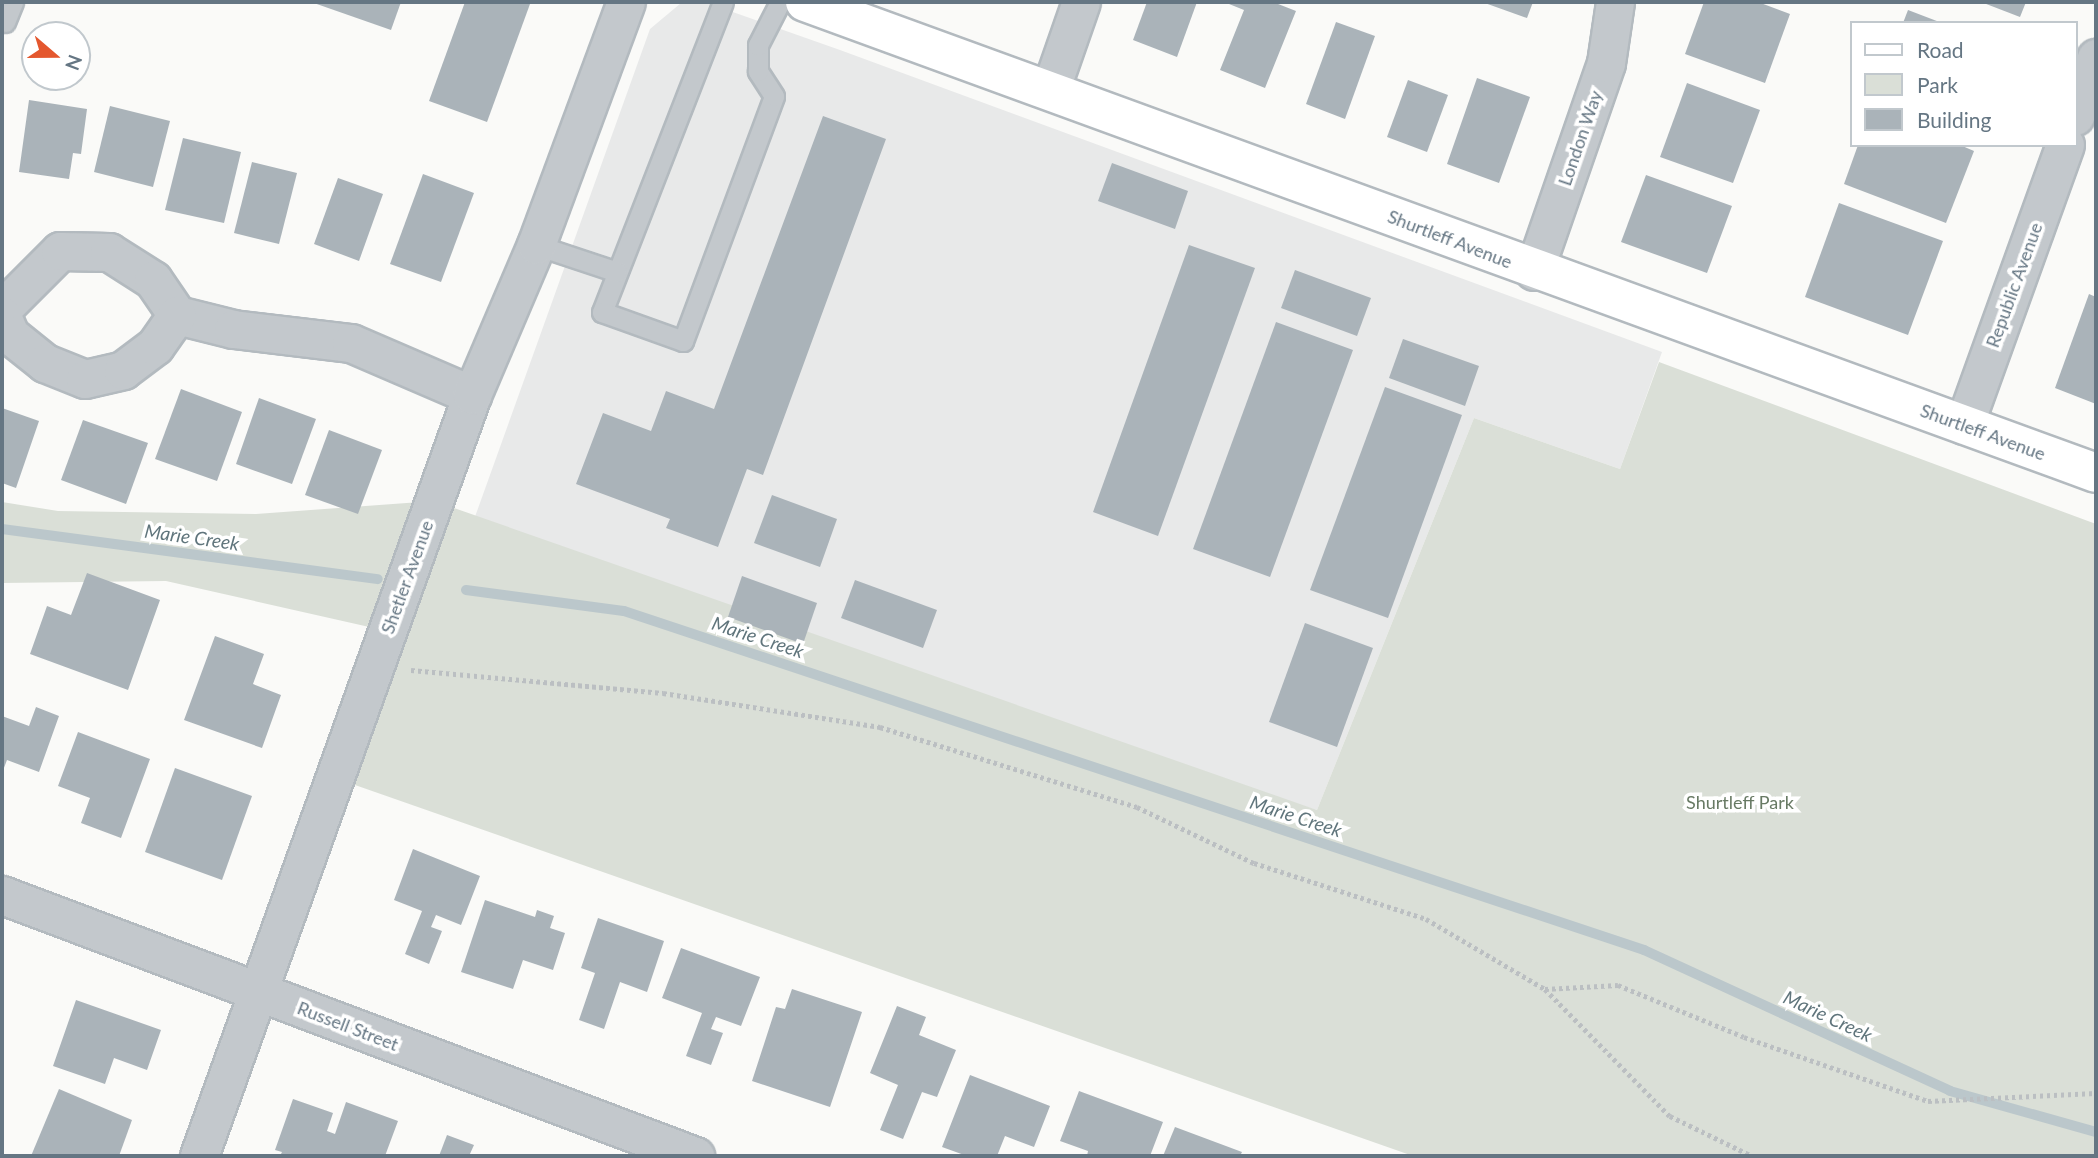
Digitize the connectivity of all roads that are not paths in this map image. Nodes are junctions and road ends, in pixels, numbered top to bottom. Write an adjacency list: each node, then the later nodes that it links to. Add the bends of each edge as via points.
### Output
1 (13, 2): 8 (lane)
2 (626, 2): 13 (street, Shetler Avenue)
3 (723, 2): 15 (lane)
4 (779, 2): 15 (lane, via 758,46 758,71 774,96 683,341 602,312)
5 (805, 2): 10 (street, Shurtleff Avenue)
6 (1081, 2): 10 (street)
7 (1615, 2): 14 (street, London Way, via 1606,62)
8 (5, 22)
9 (2096, 58): 11 (street)
10 (1051, 88): 14 (street, Shurtleff Avenue)
11 (2077, 110)
12 (2064, 147): 20 (street, Republic Avenue)
13 (536, 245): 15 (lane); 19 (street, Shetler Avenue)
14 (1534, 271): 20 (street, Shurtleff Avenue)
15 (617, 272)
16 (2, 309): 17 (street, via 60,251 109,252 153,280)
17 (177, 315): 18 (street, via 155,346 123,370 85,379 45,363 10,335); 19 (street, via 233,329 351,344)
18 (2, 316)
19 (472, 395): 23 (street, Shetler Avenue)
20 (1964, 425): 21 (street, Shurtleff Avenue)
21 (2096, 473)
22 (2, 895): 23 (street, Russell Street)
23 (259, 992): 24 (street, Shetler Avenue); 25 (street, Russell Street)
24 (200, 1156)
25 (695, 1156)

